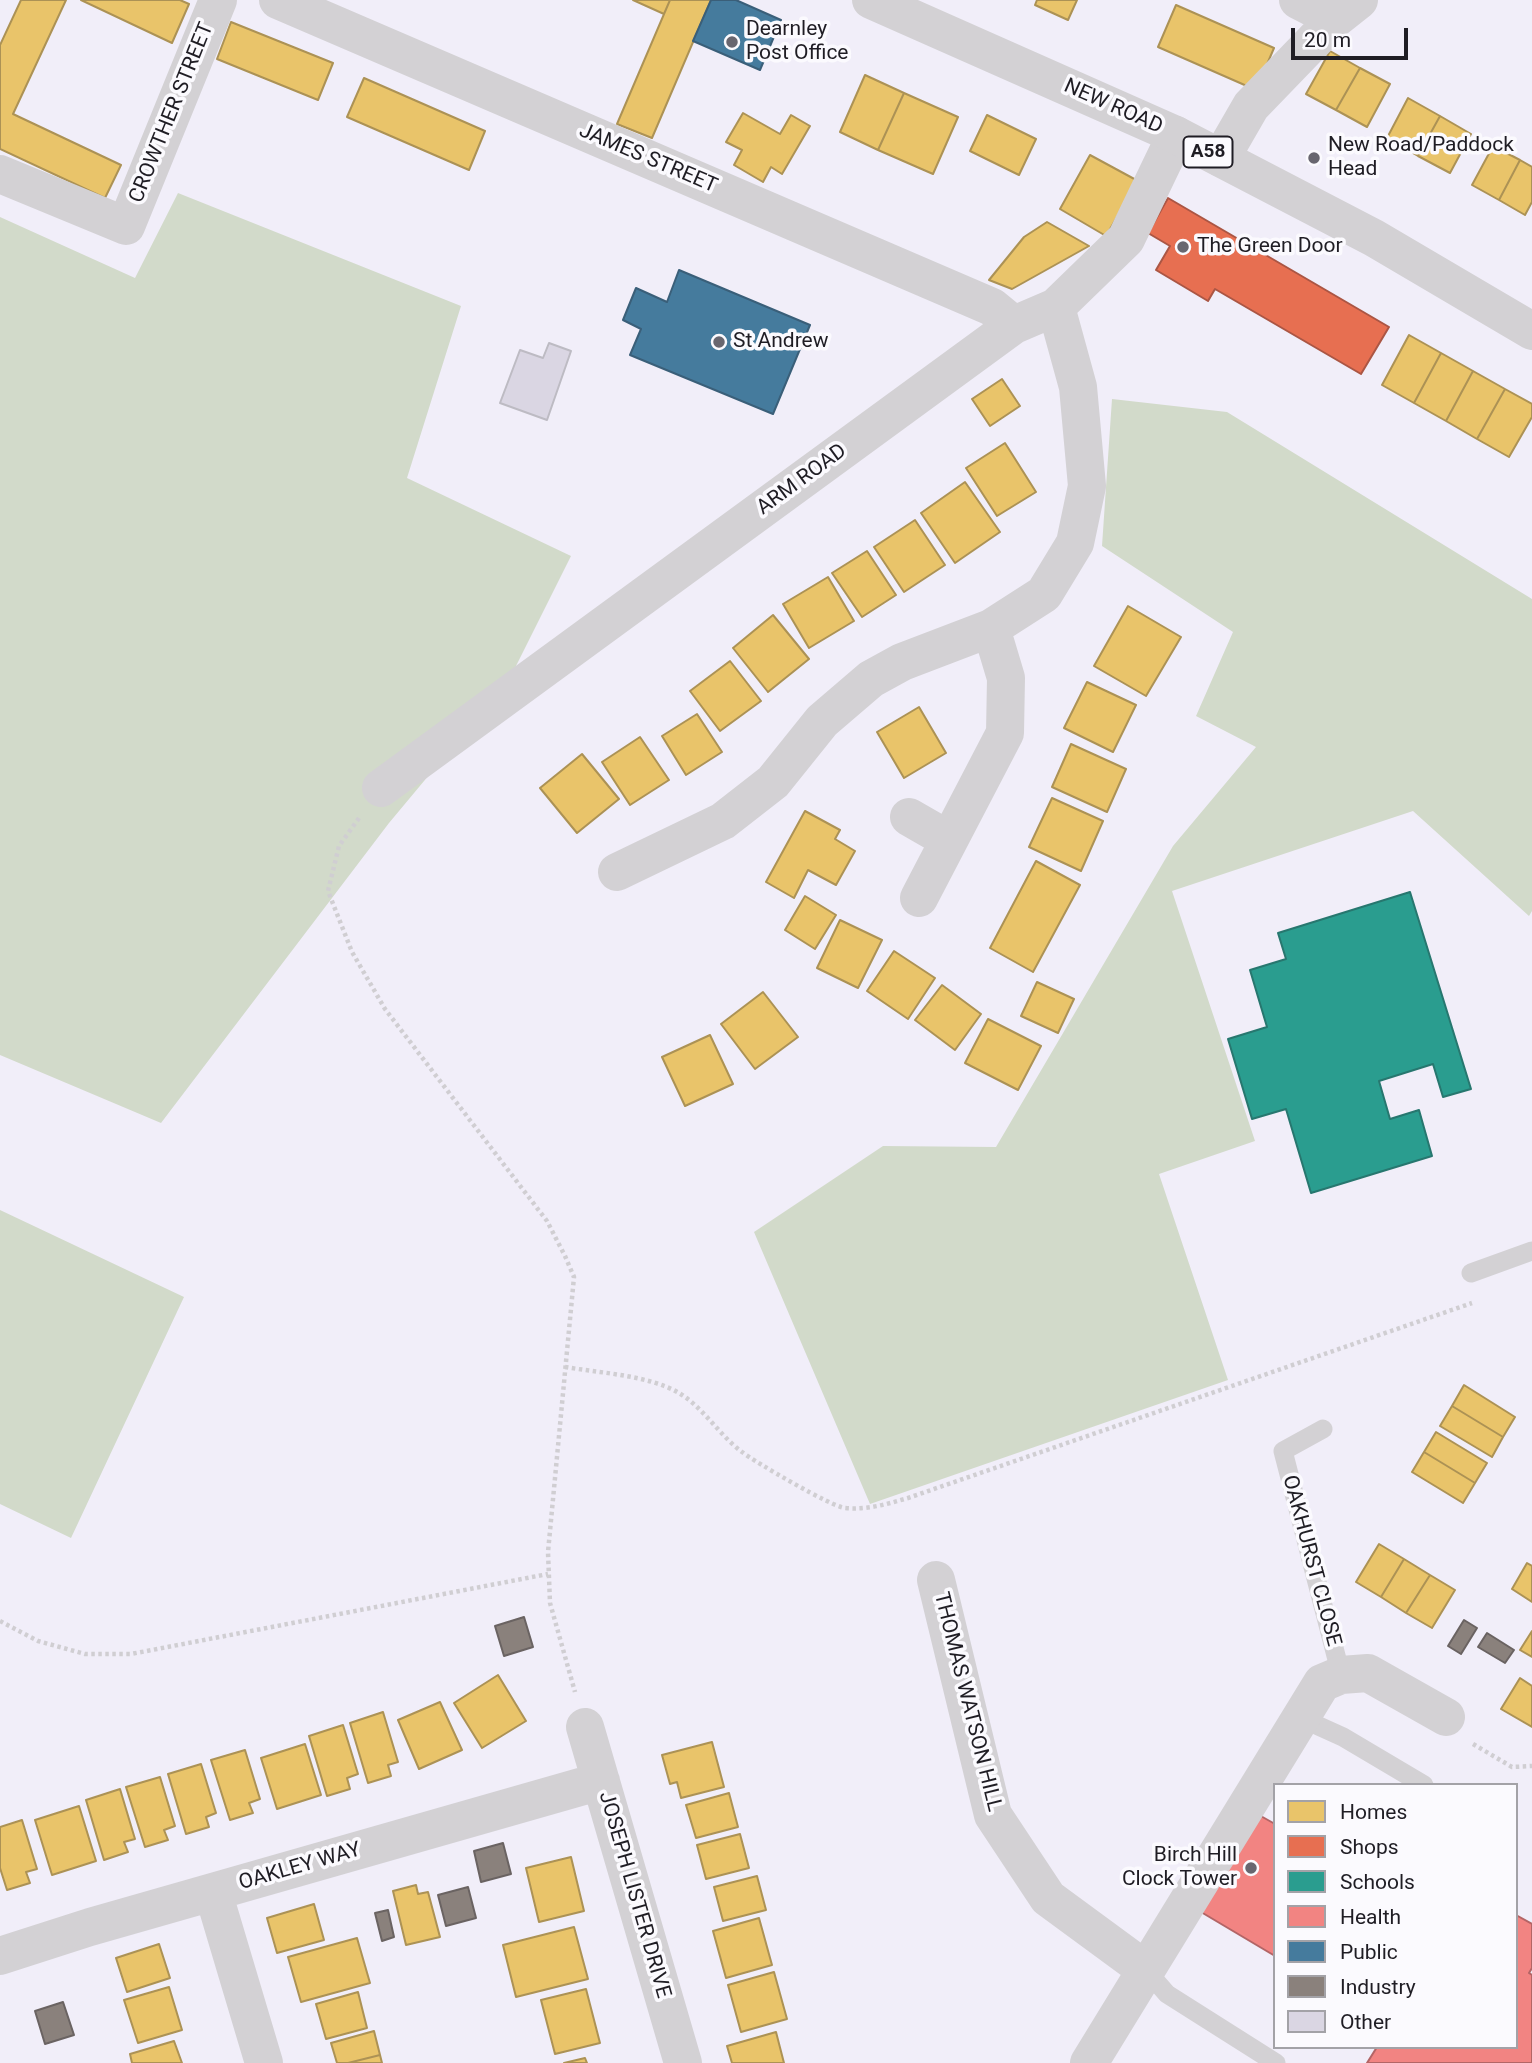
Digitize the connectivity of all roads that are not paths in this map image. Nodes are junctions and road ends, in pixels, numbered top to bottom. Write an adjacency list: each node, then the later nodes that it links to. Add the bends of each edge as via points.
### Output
1 (218, 0): 8 (main road, CROWTHER STREET, via 126,226)
2 (278, 0): 10 (main road, JAMES STREET, via 992,307)
3 (871, 0): 6 (main road, NEW ROAD / A58)
4 (1298, 0): 5 (main road)
5 (1347, 9): 7 (main road, via 1251,106)
6 (1176, 135): 7 (main road, NEW ROAD / A58); 9 (main road, ARM ROAD, via 1126,239)
7 (1221, 158): 11 (main road, NEW ROAD / A58, via 1374,238)
8 (0, 174)
9 (1056, 307): 10 (main road, ARM ROAD); 12 (main road, via 1078,387 1087,486 1075,544 1044,594)
10 (1014, 325): 13 (main road, ARM ROAD)
11 (1532, 331)
12 (991, 628): 15 (main road, via 1006,678 1005,733); 16 (main road, via 902,662 871,679 822,721 773,782 723,821)
13 (381, 788)
14 (908, 817): 15 (main road)
15 (949, 840): 17 (main road)
16 (617, 872)
17 (919, 898)
18 (1532, 1251): 19 (lane)
19 (1471, 1273)
20 (1323, 1429): 22 (lane, OAKHURST CLOSE, via 1283,1451)
21 (936, 1580): 30 (main road, THOMAS WATSON HILL, via 993,1815 1048,1898)
22 (1341, 1675): 23 (main road, OAKHURST CLOSE, via 1368,1674); 24 (main road, OAKHURST CLOSE, via 1322,1684)
23 (1446, 1717)
24 (1301, 1718): 27 (lane); 30 (main road, OAKHURST CLOSE)
25 (585, 1727): 26 (main road, JOSEPH LISTER DRIVE)
26 (601, 1781): 28 (main road, OAKLEY WAY); 32 (main road, JOSEPH LISTER DRIVE)
27 (1421, 1783)
28 (213, 1892): 29 (main road, OAKLEY WAY); 31 (main road)
29 (0, 1956)
30 (1146, 1970): 33 (main road, OAKHURST CLOSE); 34 (lane, via 1167,1994)
31 (264, 2063)
32 (683, 2063)
33 (1089, 2063)
34 (1276, 2063)

